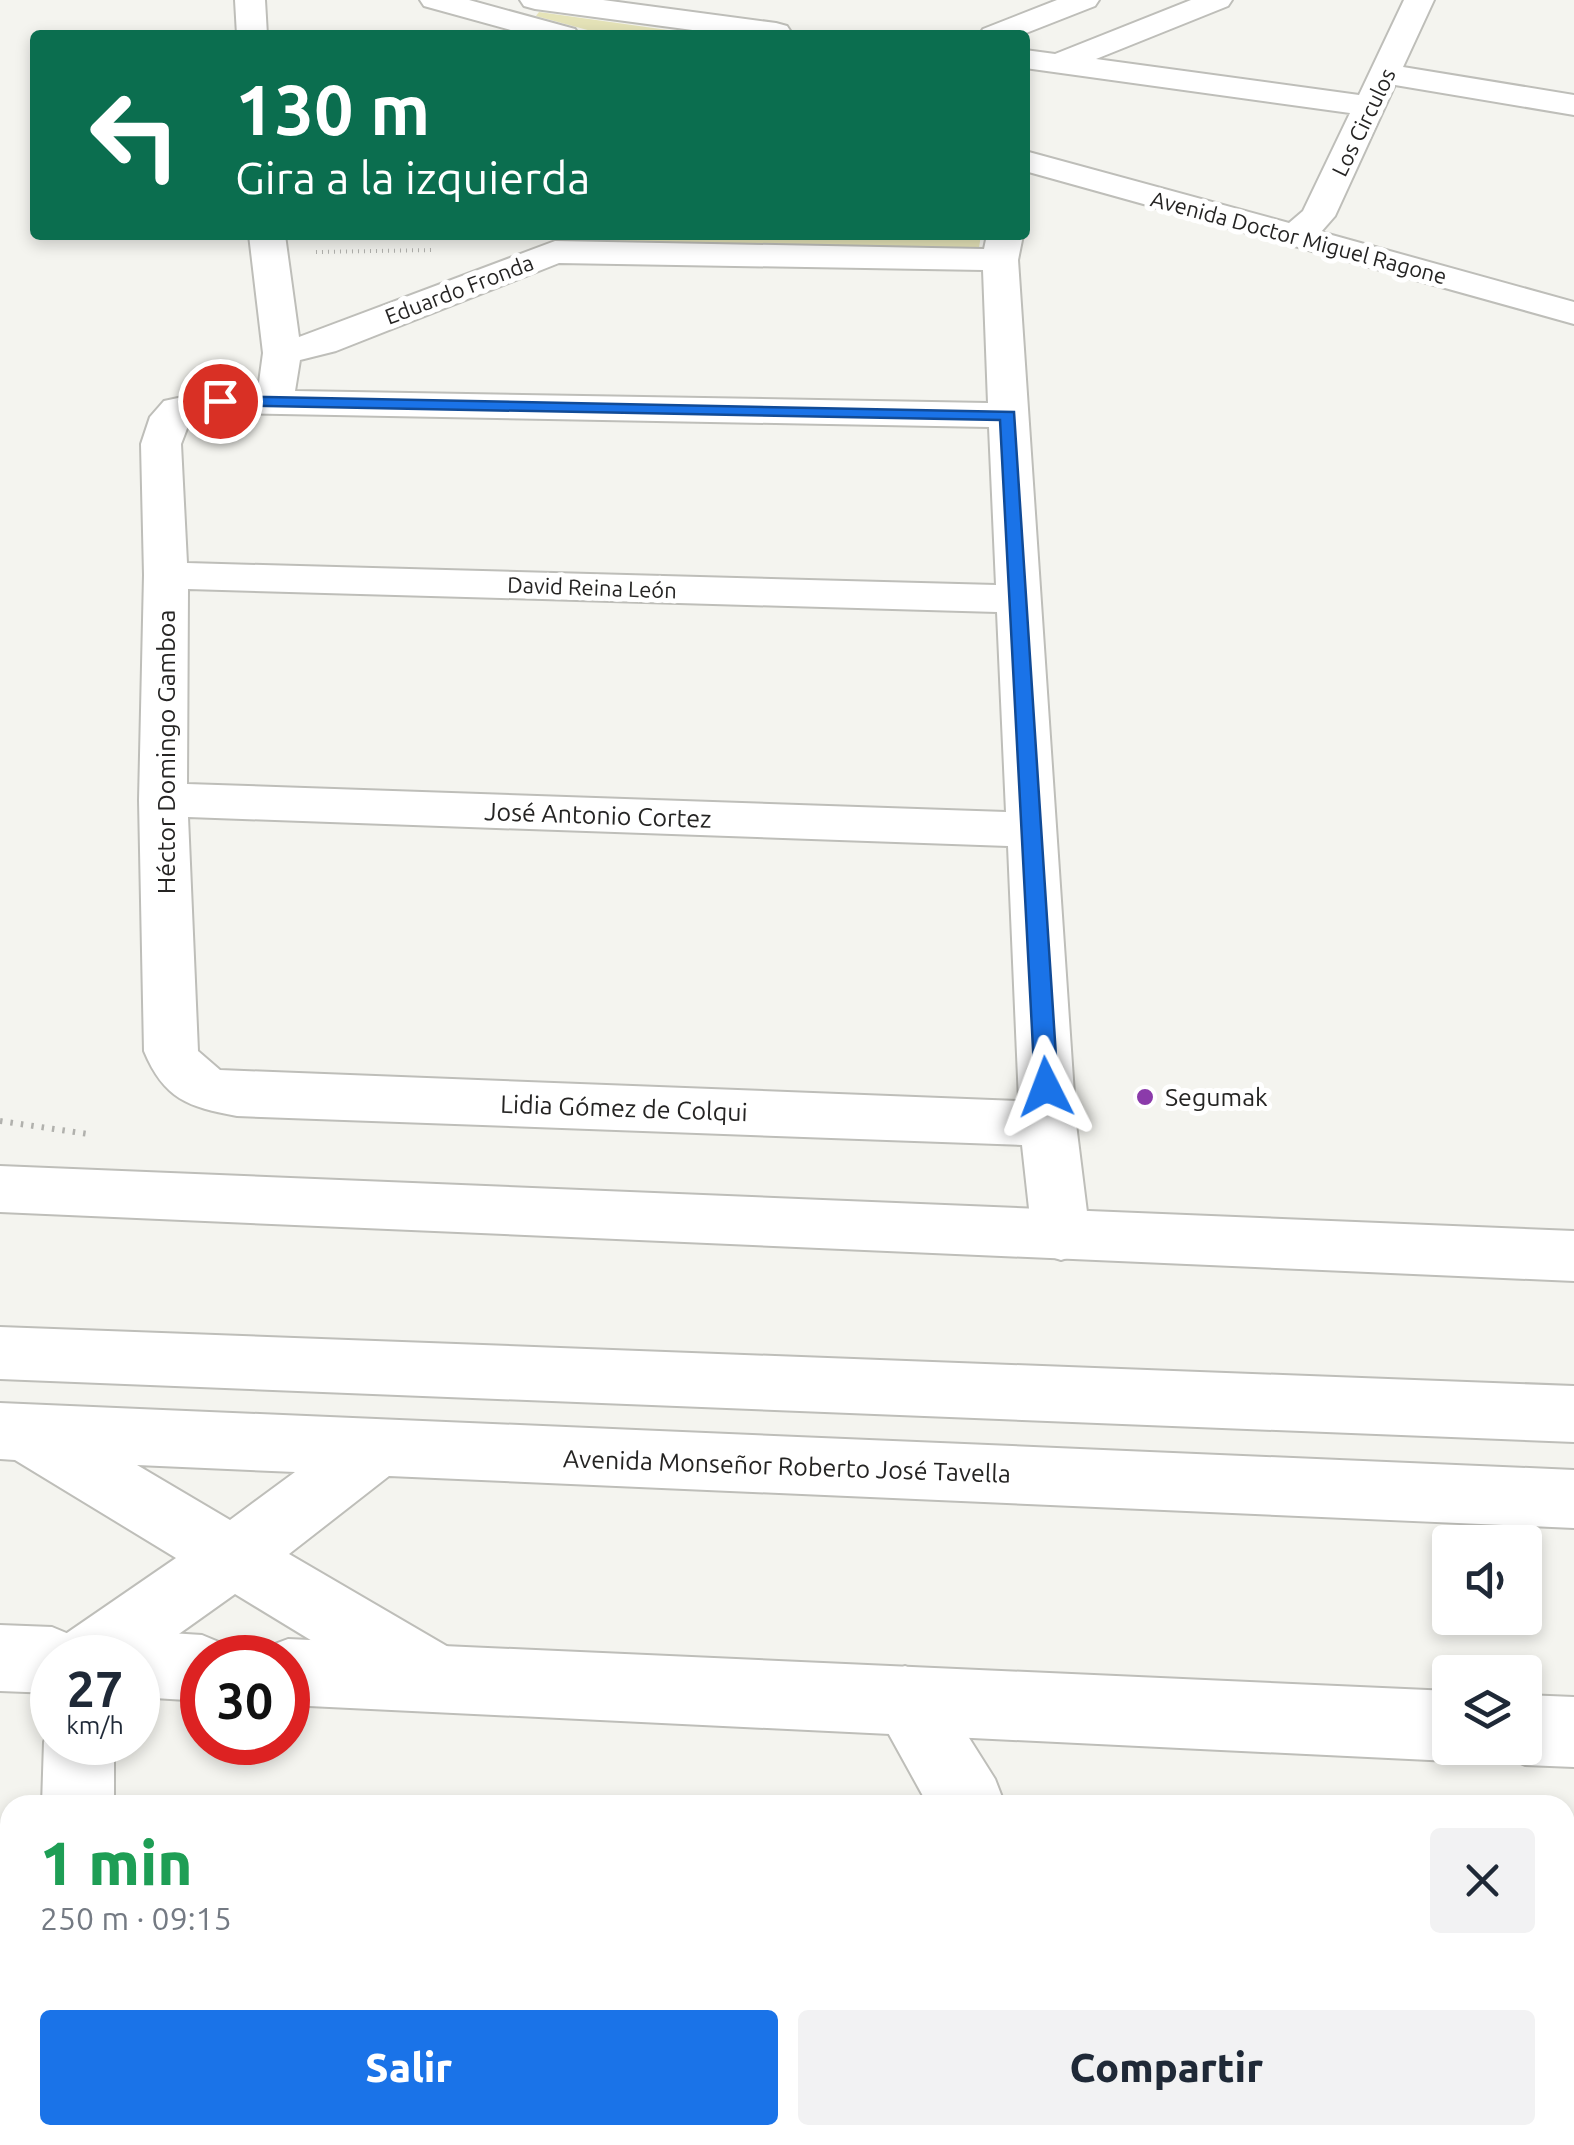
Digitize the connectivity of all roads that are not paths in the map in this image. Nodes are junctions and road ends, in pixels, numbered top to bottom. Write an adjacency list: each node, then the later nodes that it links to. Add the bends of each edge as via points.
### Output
1 (250, 0): 8 (main road)
2 (435, 0): 9 (main road)
3 (536, 0): 7 (main road)
4 (1084, 0): 10 (main road)
5 (1217, 0): 12 (main road)
6 (1419, 0): 13 (main road, Los Circulos)
7 (781, 26)
8 (252, 30)
9 (546, 30)
10 (1010, 30)
11 (1030, 60): 12 (main road)
12 (1060, 63): 15 (main road)
13 (1388, 74): 14 (main road); 15 (main road, Los Circulos)
14 (1574, 105)
15 (1368, 106): 17 (main road, Los Circulos, via 1318,216)
16 (1030, 162): 17 (main road, Avenida Doctor Miguel Ragone)
17 (1296, 237): 21 (main road, Avenida Doctor Miguel Ragone)
18 (267, 244): 22 (main road)
19 (552, 244): 20 (main road, Eduardo Fronda); 22 (main road, Eduardo Fronda, via 323,343)
20 (1002, 248): 24 (main road)
21 (1574, 312)
22 (282, 353): 23 (main road)
23 (274, 402): 24 (main road); 25 (main road, Héctor Domingo Gamboa, via 220,401 178,409 170,417 161,444)
24 (1008, 416): 26 (main road)
25 (166, 575): 26 (main road, David Reina León); 27 (main road, Héctor Domingo Gamboa)
26 (1017, 598): 28 (main road)
27 (162, 800): 28 (main road, José Antonio Cortez); 29 (main road, Héctor Domingo Gamboa, via 171,1051 178,1071)
28 (1033, 830): 30 (main road)
29 (200, 1088): 30 (main road, Lidia Gómez de Colqui, via 237,1095)
30 (1048, 1124): 32 (main road)
31 (0, 1189): 32 (main road)
32 (1061, 1236): 33 (main road)
33 (1574, 1256)
34 (0, 1353): 35 (main road)
35 (1574, 1414)
36 (12, 1432): 37 (main road, Avenida Monseñor Roberto José Tavella); 39 (main road)
37 (376, 1449): 38 (main road, Avenida Monseñor Roberto José Tavella); 39 (main road)
38 (1574, 1499)
39 (234, 1556): 40 (main road); 44 (main road)
40 (121, 1635)
41 (0, 1658): 42 (main road)
42 (30, 1659)
43 (310, 1673): 44 (main road)
44 (438, 1679): 45 (main road)
45 (906, 1700): 46 (main road); 51 (main road)
46 (1432, 1725)
47 (1542, 1731): 48 (main road)
48 (1574, 1732)
49 (79, 1765): 50 (main road)
50 (78, 1795)
51 (963, 1795)

